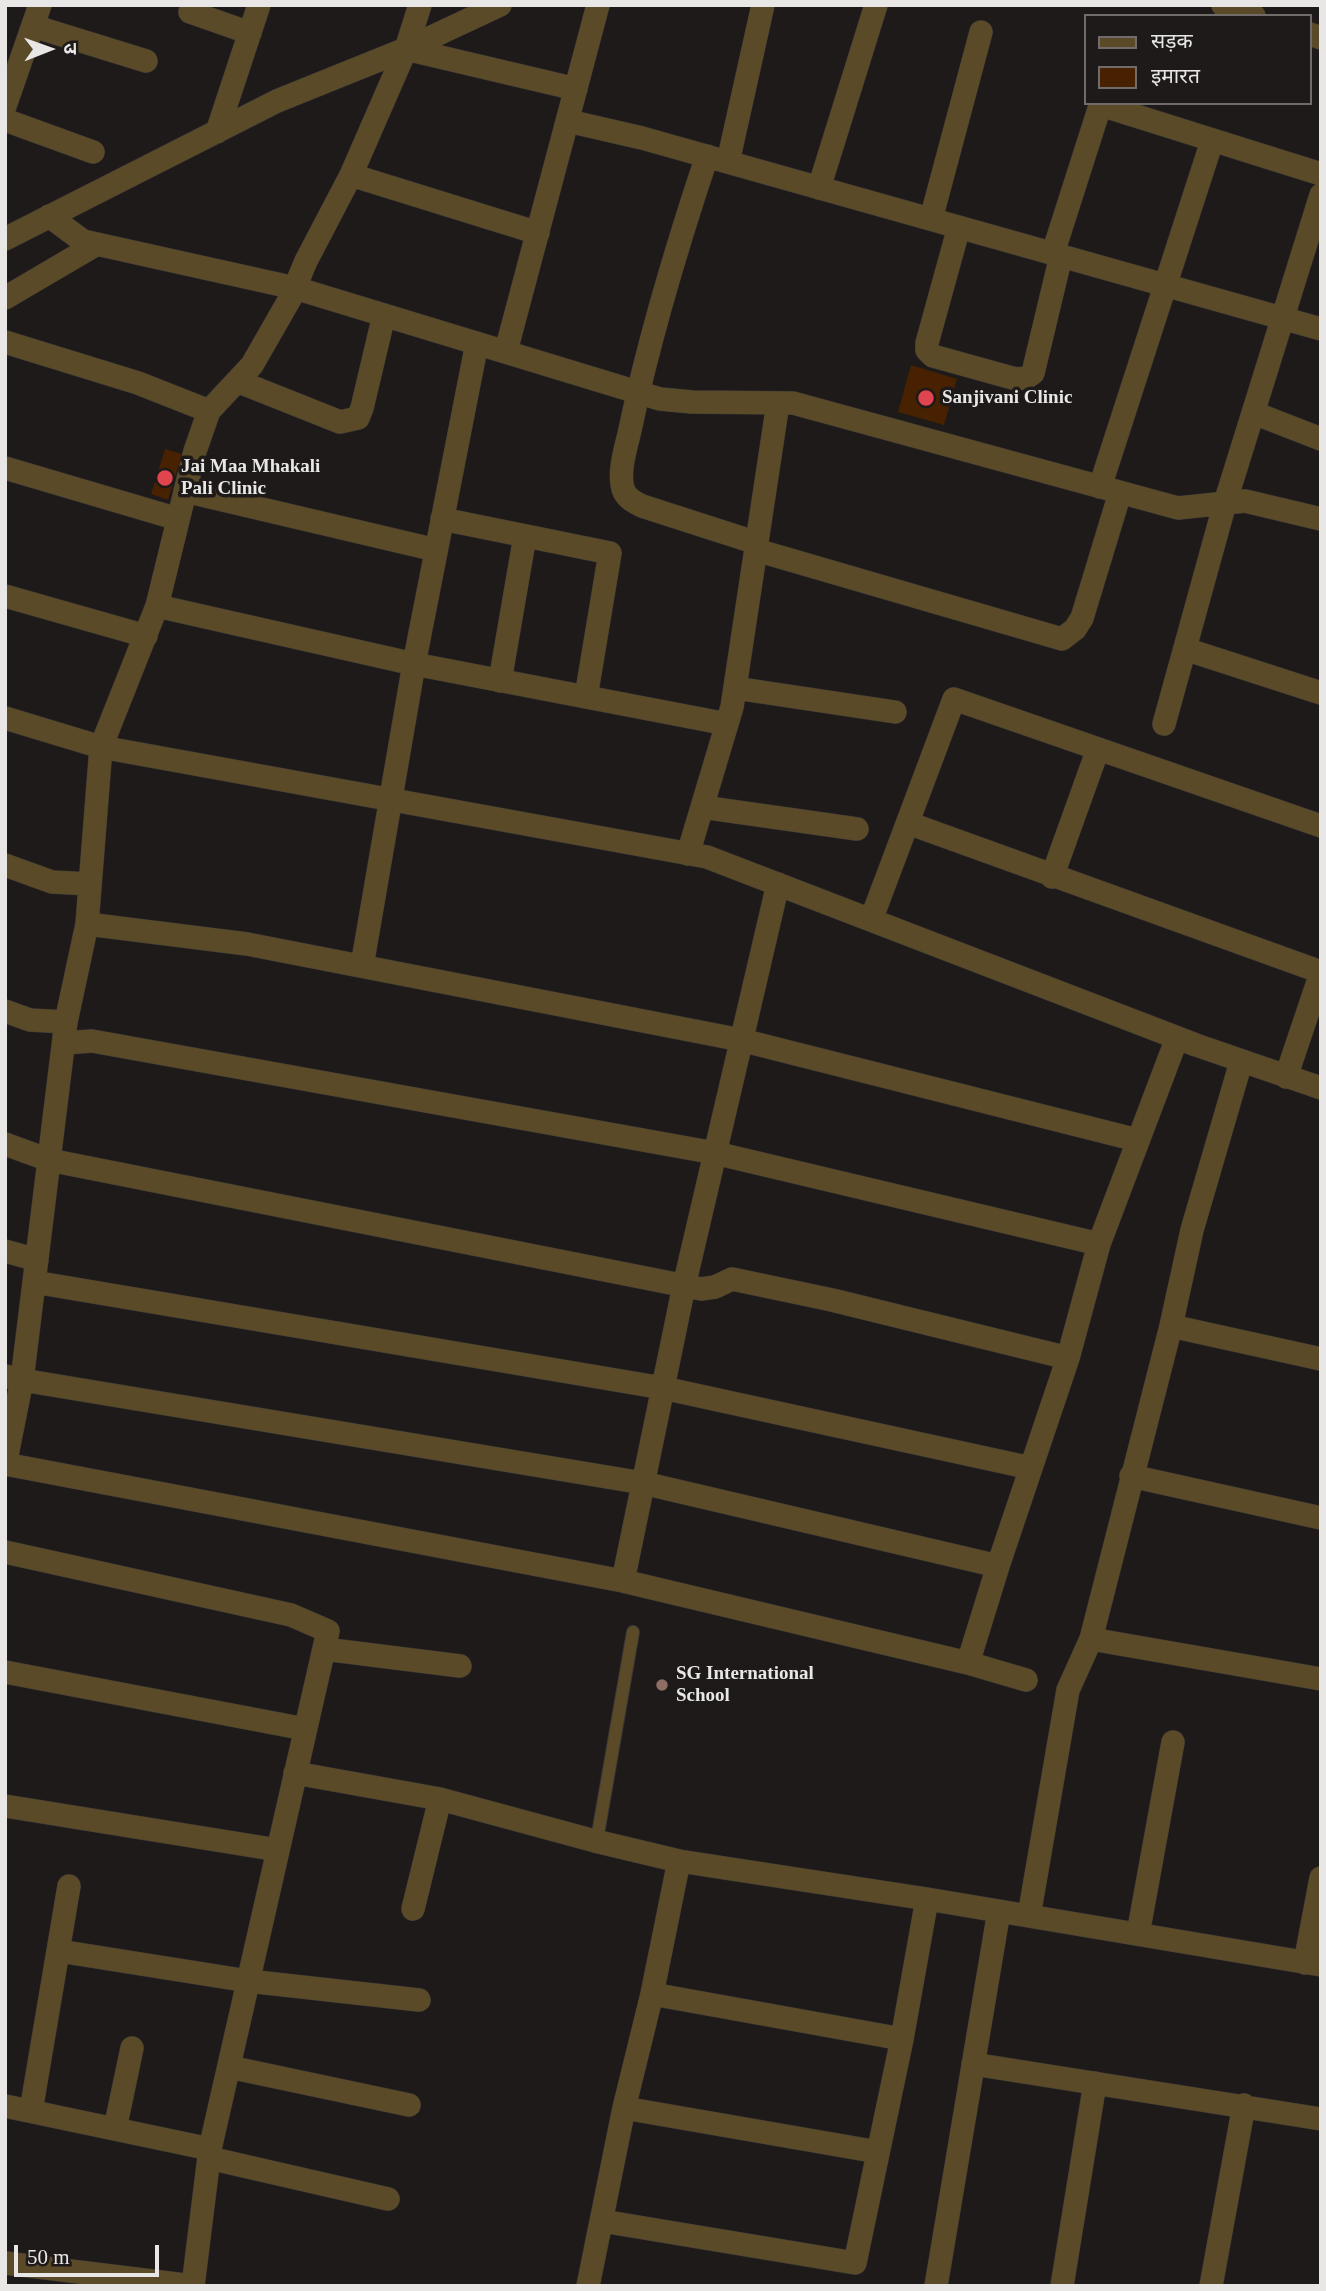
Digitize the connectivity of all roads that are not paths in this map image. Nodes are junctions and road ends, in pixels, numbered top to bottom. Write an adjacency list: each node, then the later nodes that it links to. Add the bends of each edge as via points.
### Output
1 (259, 5): 12 (street)
2 (420, 5): 13 (street)
3 (500, 5): 13 (street)
4 (598, 5): 15 (street)
5 (763, 5): 24 (street)
6 (876, 5): 27 (street)
7 (1223, 5): 9 (street)
8 (190, 12): 12 (street)
9 (1248, 14)
10 (36, 16): 14 (street); 18 (street)
11 (981, 32): 30 (street)
12 (250, 33): 21 (street)
13 (406, 49): 15 (street); 21 (street, via 277,101); 26 (street)
14 (146, 61)
15 (576, 89): 20 (street)
16 (1101, 105): 35 (street)
17 (1104, 105): 22 (street)
18 (5, 106)
19 (5, 120): 23 (street)
20 (568, 121): 24 (street); 32 (street)
21 (217, 132): 29 (street)
22 (1212, 141): 25 (street); 36 (street)
23 (93, 152)
24 (717, 159): 27 (street); 46 (street, via 686,219)
25 (1321, 174)
26 (351, 175): 32 (street); 37 (street)
27 (819, 188): 30 (street)
28 (1321, 195): 40 (street)
29 (49, 216): 33 (street); 34 (street, via 83,241)
30 (931, 219): 31 (street)
31 (959, 227): 35 (street); 35 (street, via 927,350 933,356 1016,379 1033,373)
32 (538, 233): 44 (street)
33 (5, 239)
34 (97, 244): 37 (street); 38 (street)
35 (1057, 254): 36 (street)
36 (1166, 285): 40 (street); 52 (street)
37 (295, 288): 39 (street); 45 (street, via 252,365)
38 (5, 298)
39 (384, 314): 43 (street); 45 (street, via 358,418 340,422)
40 (1284, 318): 41 (street); 49 (street)
41 (1321, 329)
42 (5, 342): 48 (street, via 138,383)
43 (477, 343): 44 (street); 56 (street)
44 (506, 351): 46 (street)
45 (237, 381): 48 (street)
46 (638, 392): 47 (street, via 692,402); 59 (street, via 621,474 630,500)
47 (778, 403): 52 (street, via 793,403); 59 (street)
48 (209, 411): 53 (street)
49 (1254, 413): 50 (street); 54 (street)
50 (1321, 439)
51 (5, 468): 55 (street)
52 (1110, 490): 54 (street, via 1178,508); 59 (street, via 1082,618 1062,639)
53 (185, 491): 55 (street); 60 (street)
54 (1225, 503): 57 (street, via 1245,501); 64 (street)
55 (178, 519): 62 (street)
56 (442, 519): 58 (street); 60 (street)
57 (1321, 519)
58 (525, 536): 66 (street); 69 (street, via 610,553)
59 (757, 547): 67 (street)
60 (436, 550): 65 (street)
61 (5, 596): 63 (street)
62 (158, 606): 63 (street); 65 (street)
63 (146, 636): 74 (street)
64 (1185, 649): 68 (street); 73 (street)
65 (414, 664): 66 (street); 76 (street)
66 (500, 681): 69 (street)
67 (735, 688): 70 (street); 72 (street)
68 (1321, 693)
69 (586, 697): 72 (street)
70 (895, 712)
71 (5, 718): 74 (street)
72 (727, 724): 77 (street)
73 (1164, 724)
74 (102, 747): 76 (street); 84 (street)
75 (1098, 749): 78 (street, via 954,699); 79 (street); 83 (street)
76 (391, 799): 81 (street); 88 (street)
77 (702, 807): 80 (street); 81 (street)
78 (908, 823): 83 (street); 86 (street)
79 (1321, 826)
80 (857, 829)
81 (688, 853): 85 (street)
82 (5, 865): 84 (street, via 52,882)
83 (1052, 877): 89 (street)
84 (90, 884): 87 (street)
85 (778, 884): 86 (street); 93 (street)
86 (871, 920): 92 (street)
87 (87, 924): 88 (street, via 247,944); 91 (street)
88 (362, 966): 93 (street)
89 (1321, 972): 95 (street)
90 (5, 1011): 91 (street)
91 (65, 1032): 99 (street, via 92,1041); 100 (street)
92 (1177, 1038): 94 (street); 97 (street)
93 (741, 1040): 97 (street); 99 (street)
94 (1241, 1062): 95 (street); 105 (street, via 1192,1230)
95 (1286, 1077): 96 (street)
96 (1321, 1088)
97 (1137, 1140): 101 (street)
98 (5, 1144): 100 (street)
99 (715, 1153): 101 (street); 104 (street)
100 (49, 1160): 103 (street); 104 (street)
101 (1099, 1244): 106 (street)
102 (5, 1251): 103 (street)
103 (35, 1271): 108 (street); 109 (street)
104 (684, 1286): 106 (street, via 715,1287 732,1279); 109 (street)
105 (1171, 1326): 107 (street); 112 (street)
106 (1068, 1358): 111 (street)
107 (1321, 1359)
108 (14, 1378): 110 (street); 113 (street)
109 (663, 1388): 111 (street); 113 (street)
110 (5, 1465): 117 (street)
111 (1031, 1468): 116 (street)
112 (1131, 1476): 114 (street); 119 (street)
113 (643, 1483): 116 (street); 117 (street)
114 (1321, 1518)
115 (5, 1552): 120 (street, via 291,1615 328,1631)
116 (998, 1566): 121 (street)
117 (623, 1581): 121 (street)
118 (633, 1632): 131 (lane)
119 (1091, 1639): 124 (street); 139 (street, via 1068,1690)
120 (324, 1649): 122 (street); 126 (street)
121 (968, 1663): 125 (street)
122 (460, 1666)
123 (5, 1672): 126 (street)
124 (1321, 1679)
125 (1026, 1680)
126 (306, 1729): 128 (street)
127 (1174, 1742): 140 (street)
128 (295, 1773): 129 (street); 132 (street)
129 (440, 1799): 131 (street); 137 (street)
130 (5, 1806): 132 (street)
131 (595, 1841): 133 (street)
132 (278, 1850): 143 (street)
133 (679, 1861): 136 (street); 144 (street)
134 (1321, 1878): 142 (street)
135 (69, 1886): 141 (street)
136 (927, 1899): 138 (street); 146 (street)
137 (413, 1909)
138 (999, 1911): 139 (street); 148 (street)
139 (1029, 1916): 140 (street)
140 (1138, 1934): 142 (street)
141 (59, 1951): 143 (street); 155 (street)
142 (1313, 1964)
143 (248, 1981): 145 (street); 149 (street)
144 (652, 1994): 146 (street); 154 (street)
145 (419, 2000)
146 (901, 2039): 158 (street)
147 (132, 2048): 157 (street)
148 (973, 2064): 150 (street); 165 (street)
149 (229, 2067): 151 (street); 159 (street)
150 (1095, 2083): 152 (street); 166 (street)
151 (409, 2105)
152 (1244, 2105): 156 (street); 167 (street)
153 (5, 2106): 155 (street)
154 (624, 2108): 158 (street); 161 (street)
155 (30, 2111): 157 (street)
156 (1321, 2119)
157 (115, 2129): 159 (street)
158 (878, 2152): 161 (street, via 855,2263)
159 (210, 2154): 160 (street); 163 (street)
160 (388, 2199)
161 (601, 2221): 164 (street)
162 (5, 2263): 163 (street)
163 (193, 2286)
164 (588, 2286)
165 (936, 2286)
166 (1062, 2286)
167 (1211, 2286)

